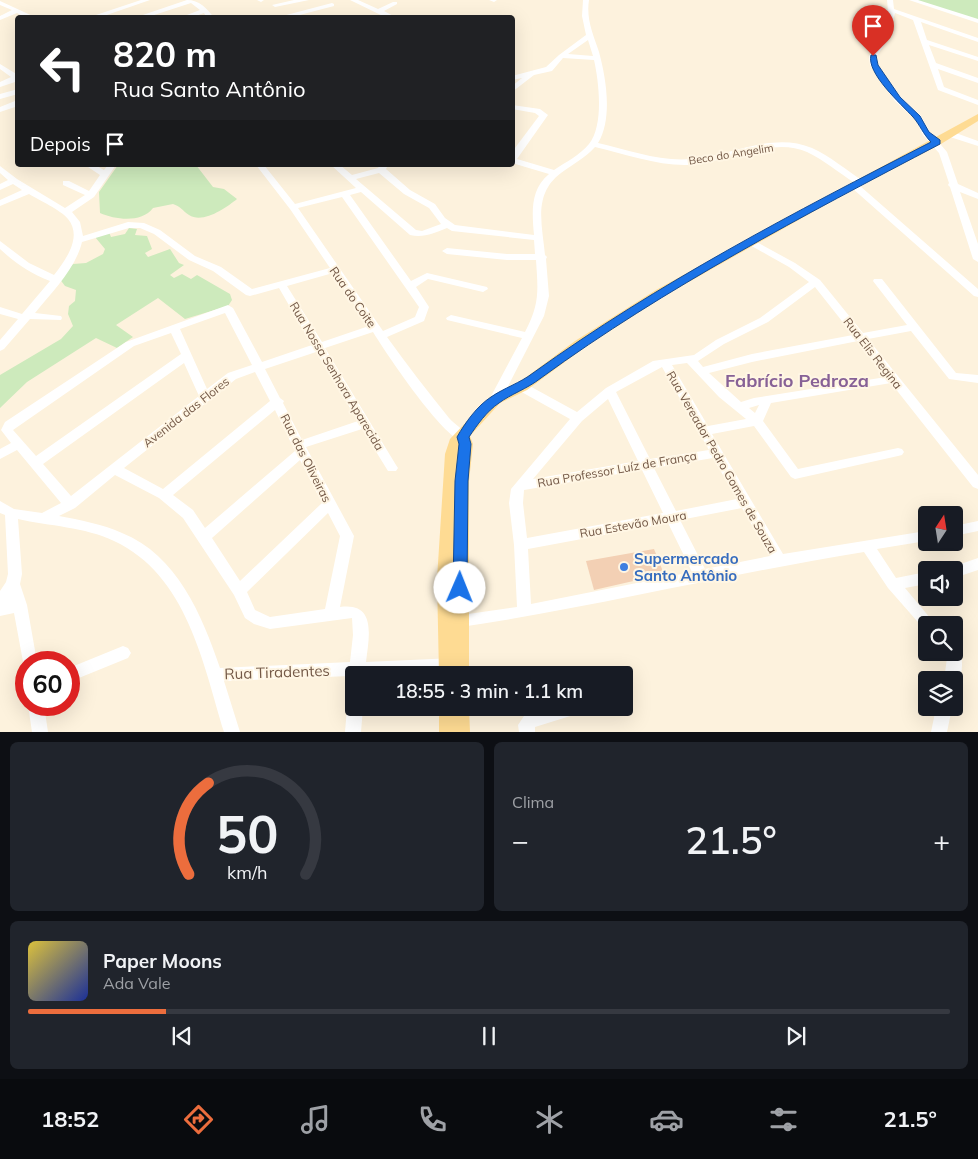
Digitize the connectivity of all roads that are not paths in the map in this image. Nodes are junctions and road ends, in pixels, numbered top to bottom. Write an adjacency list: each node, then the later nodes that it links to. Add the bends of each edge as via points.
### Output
1 (148, 0): 19 (street)
2 (191, 0): 15 (street); 20 (street)
3 (306, 0): 8 (street)
4 (318, 0): 13 (street)
5 (586, 0): 28 (street, via 584,17)
6 (890, 0): 16 (street)
7 (912, 0): 27 (street)
8 (290, 1): 12 (street)
9 (350, 1): 13 (street); 17 (street)
10 (0, 3): 14 (street)
11 (396, 3): 17 (street)
12 (275, 5)
13 (332, 5): 23 (street)
14 (18, 10): 18 (street); 25 (street)
15 (205, 10): 21 (street); 22 (street)
16 (892, 10): 26 (street); 51 (street, via 886,37 873,56 874,65 898,99)
17 (379, 11): 24 (street)
18 (28, 15)
19 (100, 15)
20 (146, 15)
21 (191, 15)
22 (209, 15)
23 (290, 15)
24 (388, 15)
25 (0, 18)
26 (916, 18): 29 (street); 30 (street)
27 (978, 22)
28 (589, 36): 31 (street); 32 (street)
29 (978, 40)
30 (924, 41): 33 (street); 34 (street)
31 (561, 56): 32 (street); 36 (street, via 549,69)
32 (597, 58): 52 (street, via 603,87 600,127)
33 (978, 60)
34 (932, 64): 40 (street); 45 (street, via 942,89)
35 (0, 66): 37 (street)
36 (531, 74): 38 (street); 42 (street)
37 (15, 77)
38 (515, 77)
39 (15, 79): 41 (street)
40 (978, 81)
41 (0, 85)
42 (515, 87)
43 (15, 92): 44 (street)
44 (0, 97)
45 (978, 103)
46 (15, 104): 48 (street)
47 (515, 107): 54 (street, via 537,111 544,116)
48 (0, 110)
49 (976, 121): 50 (main road)
50 (950, 134): 51 (main road); 53 (street)
51 (937, 142): 67 (main road); 68 (street)
52 (594, 144): 62 (street); 67 (street, Beco do Angelim, via 659,160 686,162 761,148 798,147 815,153)
53 (978, 144)
54 (515, 156)
55 (515, 161): 62 (street)
56 (92, 167): 63 (street)
57 (110, 167): 63 (street)
58 (262, 167): 76 (street, Rua do Coite)
59 (337, 167): 64 (street)
60 (382, 168): 64 (street); 78 (street, via 408,192 432,206)
61 (1, 170): 65 (street)
62 (556, 173): 79 (street, via 543,186 539,196 536,208)
63 (104, 174): 72 (street)
64 (350, 178): 70 (street)
65 (14, 181): 69 (street); 71 (street)
66 (66, 184): 72 (street)
67 (858, 184): 81 (main road); 93 (street, Beco do Angelim)
68 (952, 185): 74 (street); 85 (street)
69 (0, 187)
70 (364, 189): 73 (street); 78 (street, via 413,233 424,234)
71 (30, 190): 75 (street); 77 (street)
72 (91, 195): 77 (street)
73 (345, 195): 76 (street); 91 (street)
74 (978, 196)
75 (0, 203)
76 (293, 207): 86 (street, Rua do Coite)
77 (66, 212): 80 (street, via 75,222)
78 (447, 225): 79 (street, via 466,231)
79 (538, 238): 84 (street)
80 (78, 240): 87 (street, via 72,256); 90 (street, via 128,225 141,225 157,232 192,258 217,269 250,293)
81 (751, 242): 89 (street, Rua Elis Regina); 112 (main road, via 628,313)
82 (0, 244): 87 (street, via 24,266)
83 (447, 251): 84 (street)
84 (542, 257): 101 (street, via 544,296 539,316)
85 (978, 259)
86 (334, 270): 90 (street); 100 (street, Rua do Coite)
87 (55, 279): 95 (street)
88 (878, 281): 99 (street)
89 (816, 282): 102 (street, Rua Elis Regina); 106 (street, via 764,320)
90 (281, 284): 104 (street, Rua Nossa Senhora Aparecida)
91 (410, 286): 92 (street, via 427,276); 100 (street, Avenida das Flores, via 424,307 423,315 411,324)
92 (483, 289)
93 (978, 294)
94 (0, 310): 95 (street)
95 (25, 316): 96 (street); 103 (street)
96 (57, 318)
97 (450, 318): 101 (street)
98 (174, 327): 105 (street); 108 (street, Rua das Oliveiras, via 228,308); 124 (street, via 130,344 10,424 7,430)
99 (913, 327): 102 (street); 111 (street, via 956,377)
100 (378, 332): 104 (street, Avenida das Flores); 123 (street, Rua do Coite, via 406,373)
101 (528, 336): 115 (street)
102 (861, 337): 109 (street); 110 (street, Rua Elis Regina)
103 (0, 347)
104 (319, 347): 108 (street, Avenida das Flores); 121 (street, Rua Nossa Senhora Aparecida)
105 (186, 356): 114 (street); 129 (street)
106 (690, 360): 107 (street); 109 (street)
107 (665, 361): 113 (street); 122 (street, Rua Vereador Pedro Gomes de Souza)
108 (260, 367): 114 (street, Avenida das Flores, via 232,376); 117 (street, Rua das Oliveiras)
109 (700, 371): 118 (street)
110 (894, 379): 116 (street); 133 (street, Rua Elis Regina)
111 (978, 379)
112 (522, 387): 115 (main road); 119 (street)
113 (610, 391): 119 (street); 130 (street)
114 (205, 397): 131 (street, Avenida das Flores)
115 (495, 400): 123 (main road)
116 (767, 400): 118 (street); 120 (street)
117 (278, 401): 125 (street, Rua das Oliveiras); 135 (street)
118 (739, 408): 120 (street)
119 (578, 418): 134 (street)
120 (757, 421): 122 (street); 126 (street, via 796,474)
121 (366, 423): 125 (street); 132 (street, Rua Nossa Senhora Aparecida)
122 (703, 431): 127 (street, Rua Vereador Pedro Gomes de Souza)
123 (456, 432): 162 (main road, via 465,444 457,481)
124 (19, 444): 128 (street); 129 (street)
125 (301, 448): 138 (street, Rua das Oliveiras); 144 (street)
126 (898, 452)
127 (715, 453): 130 (street, Rua Professor Luíz de França); 136 (street, Rua Vereador Pedro Gomes de Souza)
128 (0, 454)
129 (37, 462): 137 (street)
130 (646, 464): 134 (street, Rua Professor Luíz de França); 140 (street)
131 (114, 468): 135 (street); 137 (street, Avenida das Flores)
132 (392, 468)
133 (978, 484)
134 (519, 486): 146 (street, via 516,503)
135 (164, 495): 144 (street, via 188,514)
136 (745, 503): 140 (street, Rua Estevão Moura); 148 (street, Rua Vereador Pedro Gomes de Souza)
137 (70, 504): 141 (street, Avenida das Flores)
138 (329, 504): 155 (street); 160 (street, Rua das Oliveiras, via 347,536)
139 (6, 509): 141 (street); 153 (street, via 15,574)
140 (672, 517): 146 (street, Rua Estevão Moura); 151 (street)
141 (44, 519): 169 (street, via 118,537 147,555 179,590 199,630)
142 (978, 526): 143 (street)
143 (963, 529)
144 (204, 537): 155 (street)
145 (918, 537): 147 (street)
146 (521, 545): 159 (street)
147 (867, 545): 148 (street); 154 (street)
148 (779, 560): 151 (street)
149 (978, 564): 150 (street)
150 (963, 569)
151 (701, 576): 159 (street)
152 (918, 579): 154 (street)
153 (13, 584): 156 (street); 157 (street)
154 (893, 584): 161 (street)
155 (239, 592): 160 (street, via 250,614 264,622)
156 (0, 602)
157 (20, 605): 158 (street); 163 (street)
158 (0, 610)
159 (524, 612): 162 (street)
160 (331, 615): 165 (street, via 350,612 359,616)
161 (921, 616)
162 (453, 622): 166 (main road)
163 (27, 651)
164 (123, 654): 167 (street)
165 (358, 666)
166 (454, 666)
167 (80, 671)
168 (345, 672): 169 (street, Rua Tiradentes)
169 (213, 674): 177 (street)
170 (38, 716): 176 (street)
171 (354, 716): 178 (street)
172 (448, 716): 179 (main road)
173 (460, 716): 180 (main road)
174 (547, 716): 181 (street, via 530,721 526,725)
175 (942, 716): 182 (street)
176 (40, 732)
177 (232, 732)
178 (353, 732)
179 (449, 732)
180 (460, 732)
181 (527, 732)
182 (939, 732)

